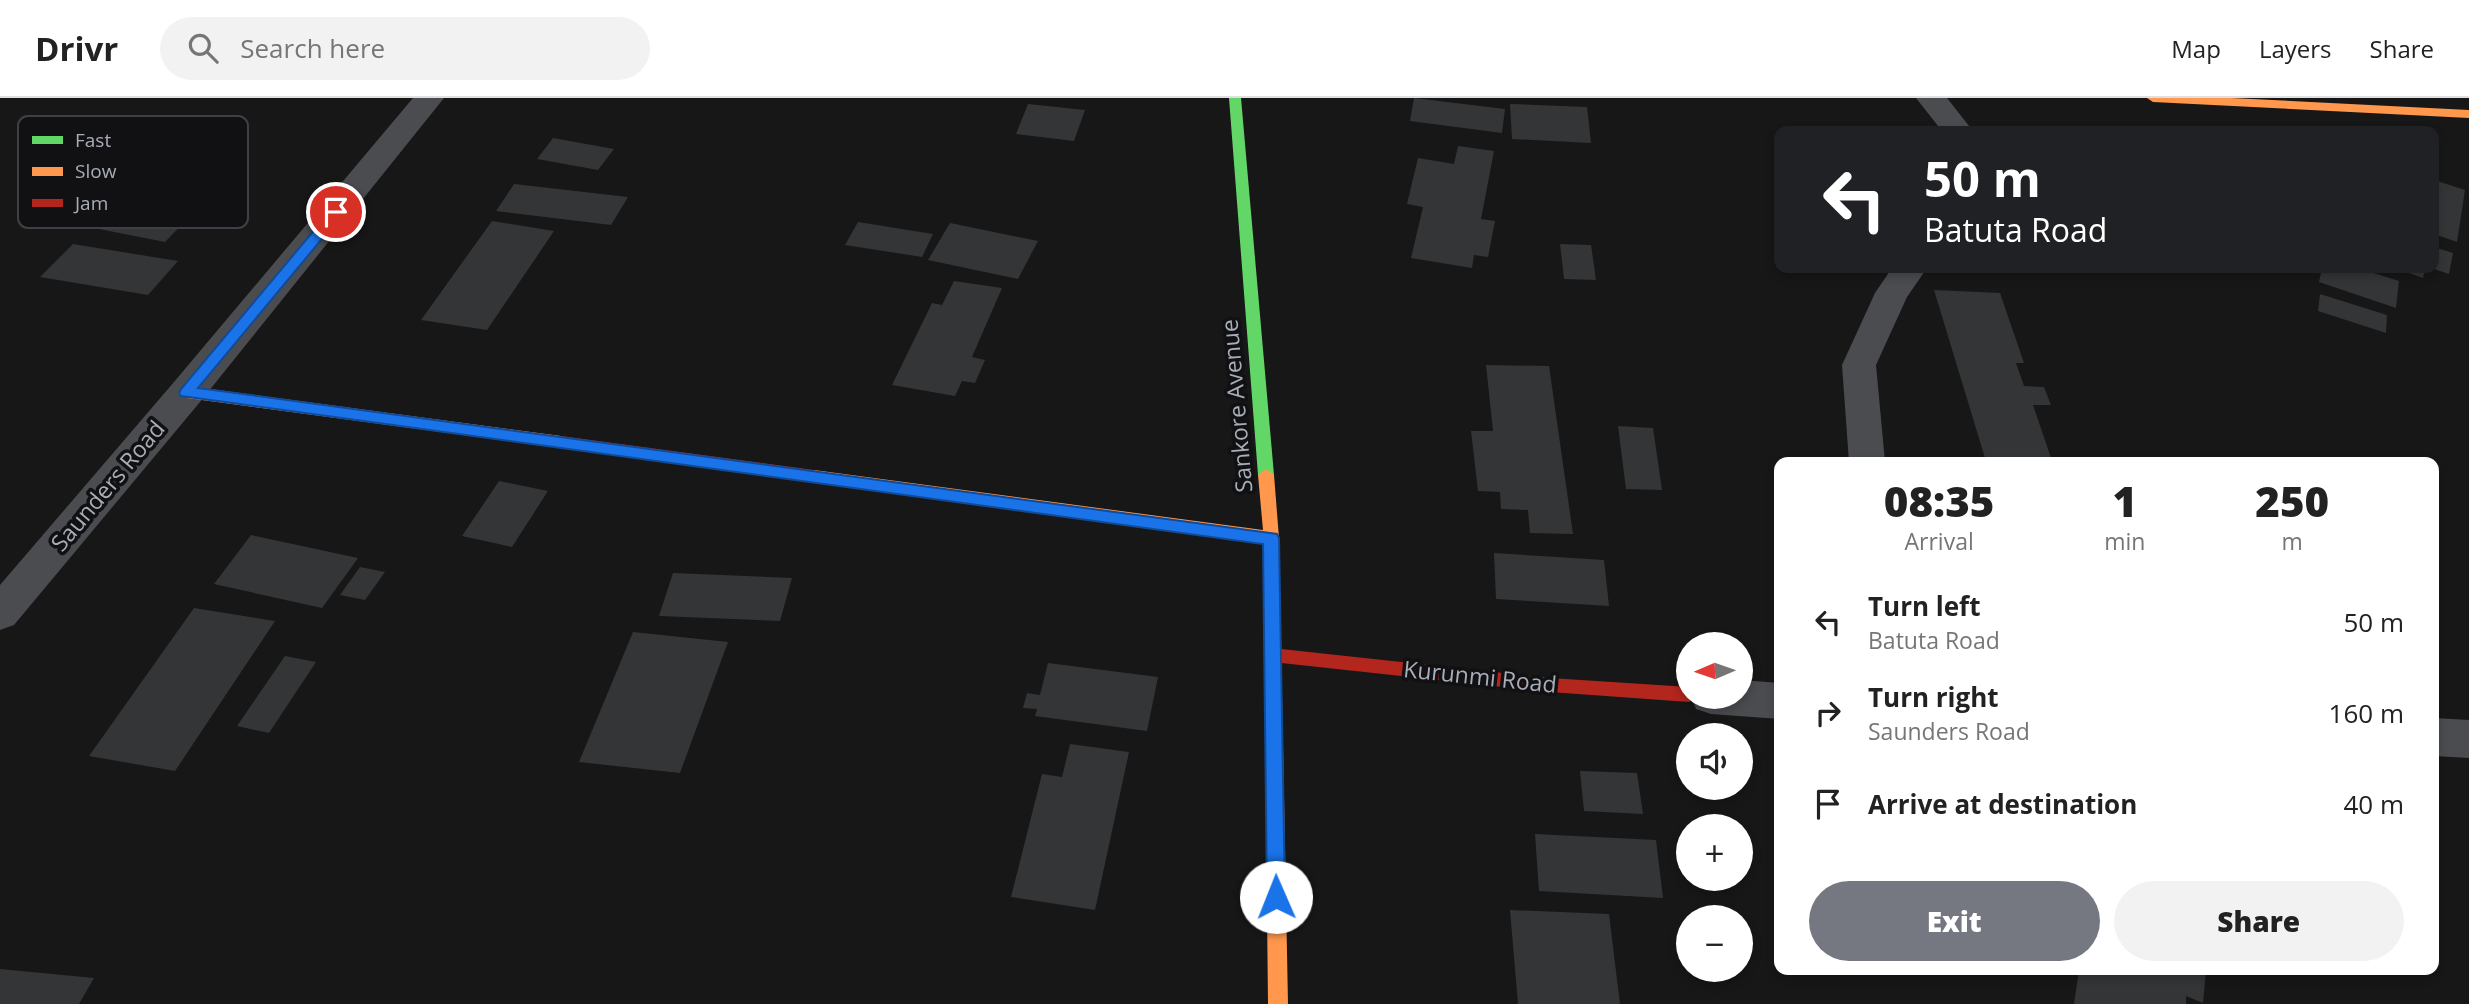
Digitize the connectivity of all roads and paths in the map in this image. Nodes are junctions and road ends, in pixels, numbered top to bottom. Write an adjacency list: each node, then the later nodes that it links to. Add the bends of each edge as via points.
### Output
1 (429, 98): 8 (street, Saunders Road)
2 (1235, 98): 10 (street, Sankore Avenue)
3 (1931, 98): 6 (street)
4 (2153, 98): 5 (street)
5 (2469, 114)
6 (1954, 126)
7 (1906, 273): 9 (street, via 1892,293 1859,365)
8 (187, 393): 10 (street); 11 (street, Saunders Road)
9 (1867, 457)
10 (1271, 538): 12 (street, Sankore Avenue)
11 (0, 613)
12 (1272, 655): 13 (street, Kurunmi Road); 18 (street, Sankore Avenue)
13 (1676, 694)
14 (1754, 699): 15 (street)
15 (1774, 701)
16 (2439, 737): 17 (street)
17 (2469, 738)
18 (1278, 1004)

